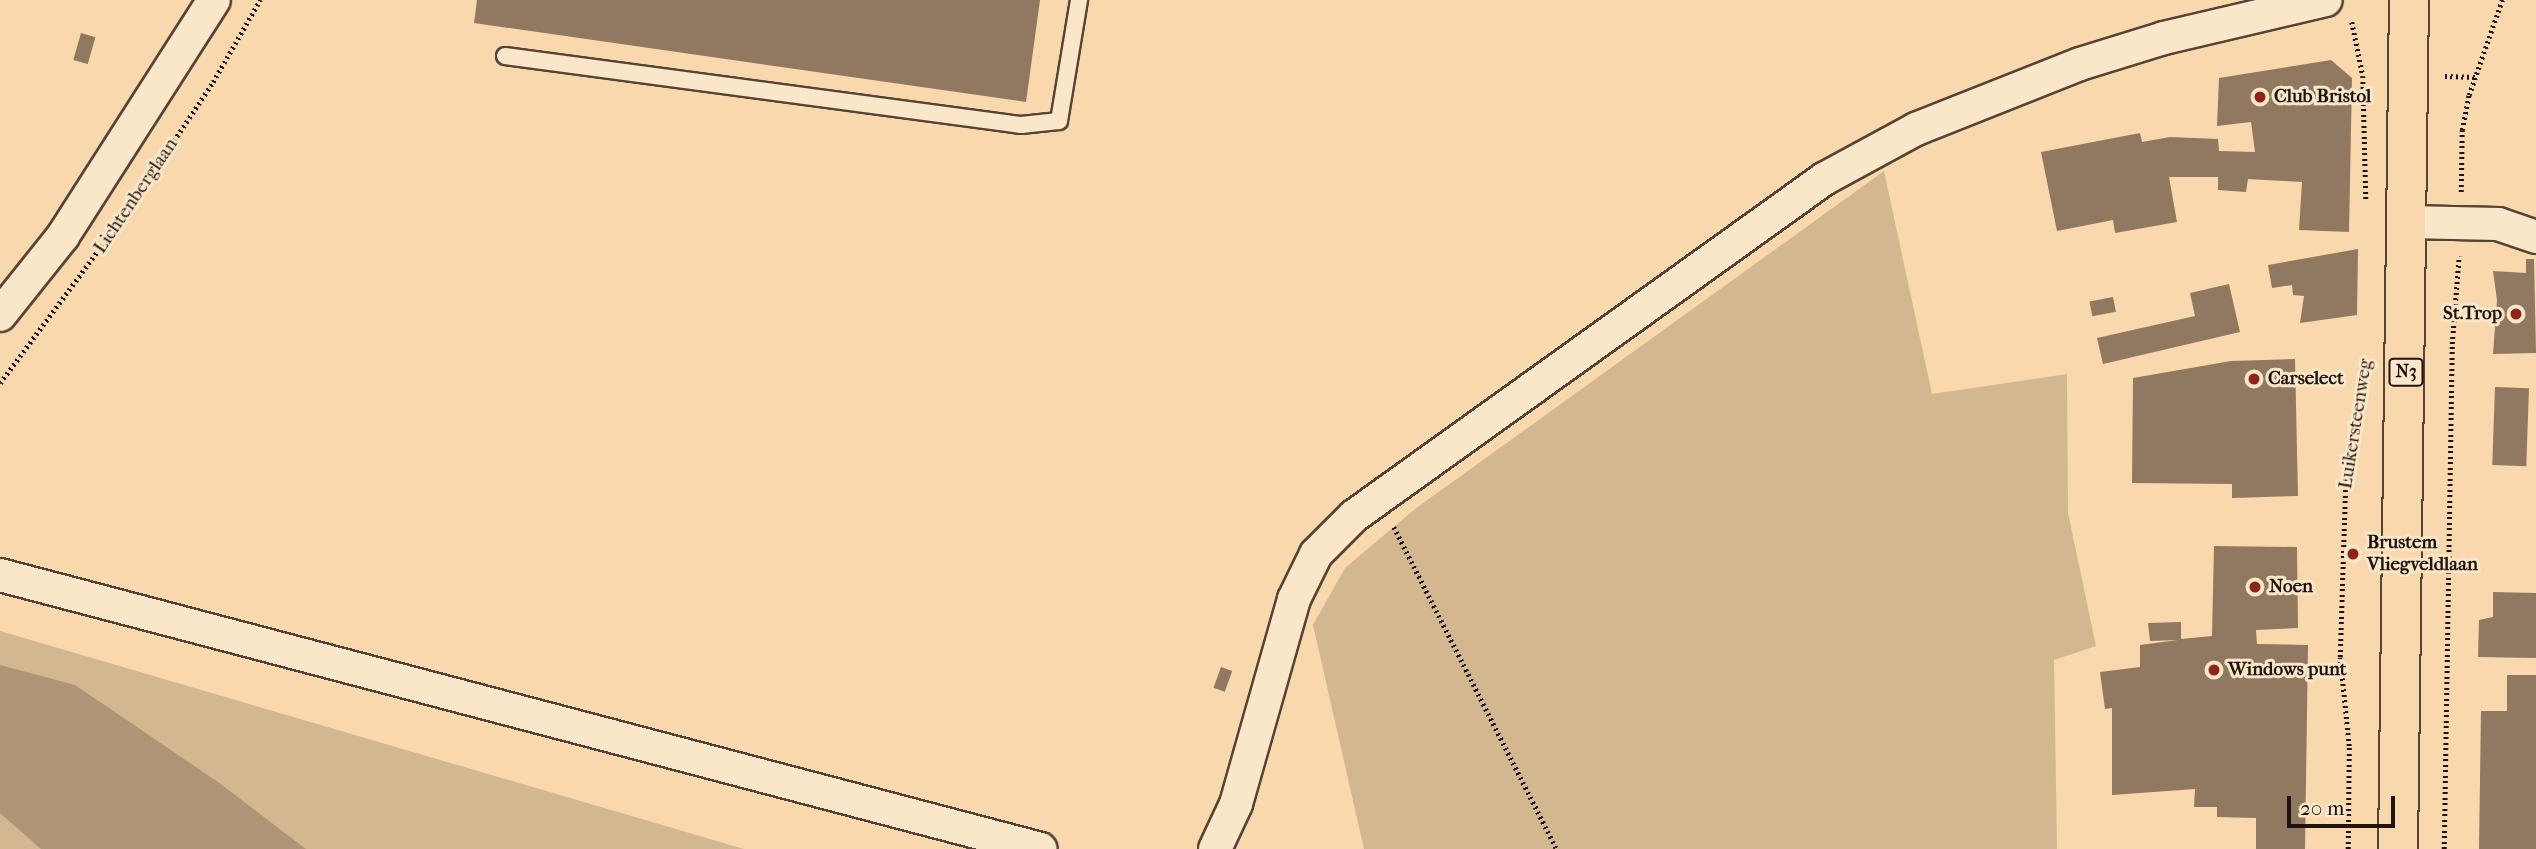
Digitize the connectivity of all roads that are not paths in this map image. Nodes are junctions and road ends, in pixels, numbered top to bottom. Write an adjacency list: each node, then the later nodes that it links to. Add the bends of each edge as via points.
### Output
1 (214, 0): 8 (street, Lichtenberglaan, via 63,236)
2 (1079, 0): 5 (lane, via 1059,121 1021,125)
3 (2409, 0): 6 (main road, Luikersteenweg / N3)
4 (2339, 7): 11 (street, via 2164,38 2080,64 1916,129 1824,179 1380,498 1316,554 1294,599 1236,804)
5 (505, 56)
6 (2408, 222): 7 (street, via 2498,224); 12 (main road, Luikersteenweg / N3)
7 (2536, 237)
8 (0, 315)
9 (0, 575): 10 (street)
10 (1041, 849)
11 (1215, 849)
12 (2398, 849)

